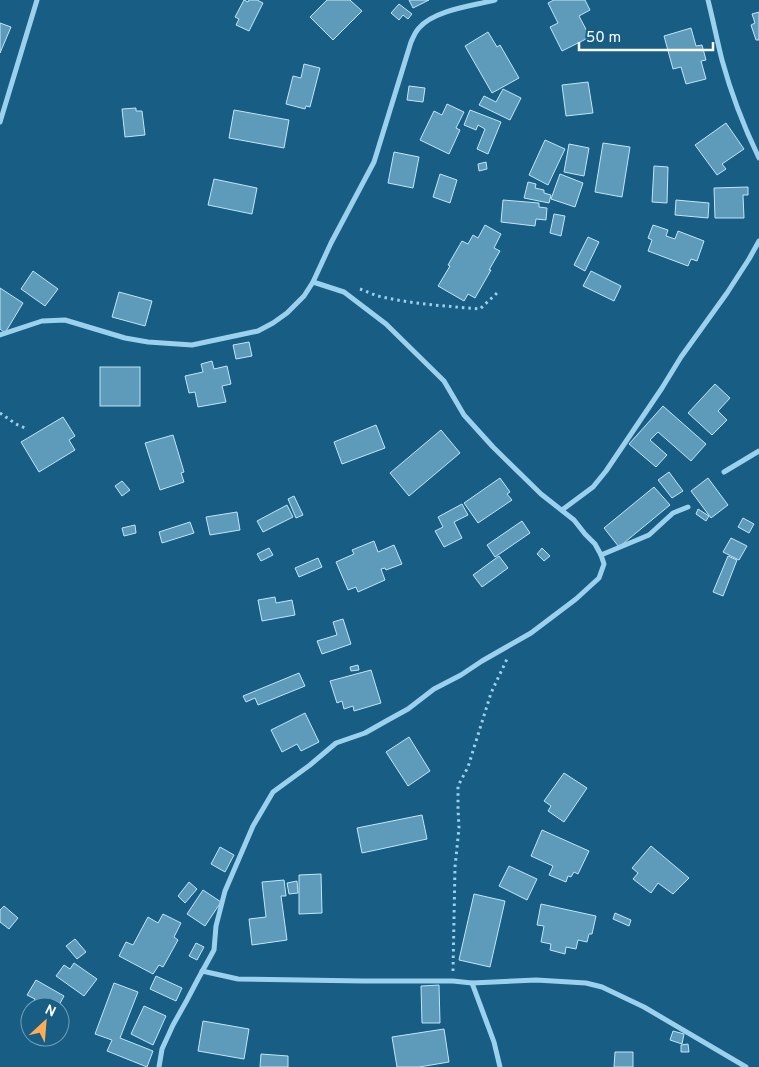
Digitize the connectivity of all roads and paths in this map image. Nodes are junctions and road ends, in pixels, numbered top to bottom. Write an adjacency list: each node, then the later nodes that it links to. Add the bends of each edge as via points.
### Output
1 (495, 0): 7 (street, via 440,13 418,28 374,162)
2 (708, 0): 5 (street, via 723,62)
3 (35, 1): 4 (street)
4 (0, 122)
5 (759, 158)
6 (759, 241): 16 (street, via 606,471 593,487)
7 (313, 282): 8 (street); 10 (street, via 304,296 273,323 258,331 199,344 125,338 65,320 42,320)
8 (344, 292): 9 (path, via 361,289 393,299 480,309); 16 (street, via 386,324 444,381 464,415 479,432 541,494)
9 (497, 293)
10 (0, 335)
11 (0, 413): 12 (path)
12 (27, 429)
13 (759, 451): 14 (street)
14 (724, 472)
15 (688, 507): 17 (street, via 673,514 649,535)
16 (562, 510): 17 (street, via 595,544)
17 (601, 555): 18 (street, via 604,564 600,578)
18 (517, 641): 19 (street, via 434,689 408,709 336,743 273,792 225,891 214,950); 20 (path, via 491,692 468,767 458,786)
19 (202, 971): 20 (street, via 238,979); 22 (street, via 172,1024)
20 (453, 981): 21 (street)
21 (472, 982): 23 (street); 24 (street, via 536,980 602,987 644,1007)
22 (159, 1067)
23 (500, 1067)
24 (746, 1067)

